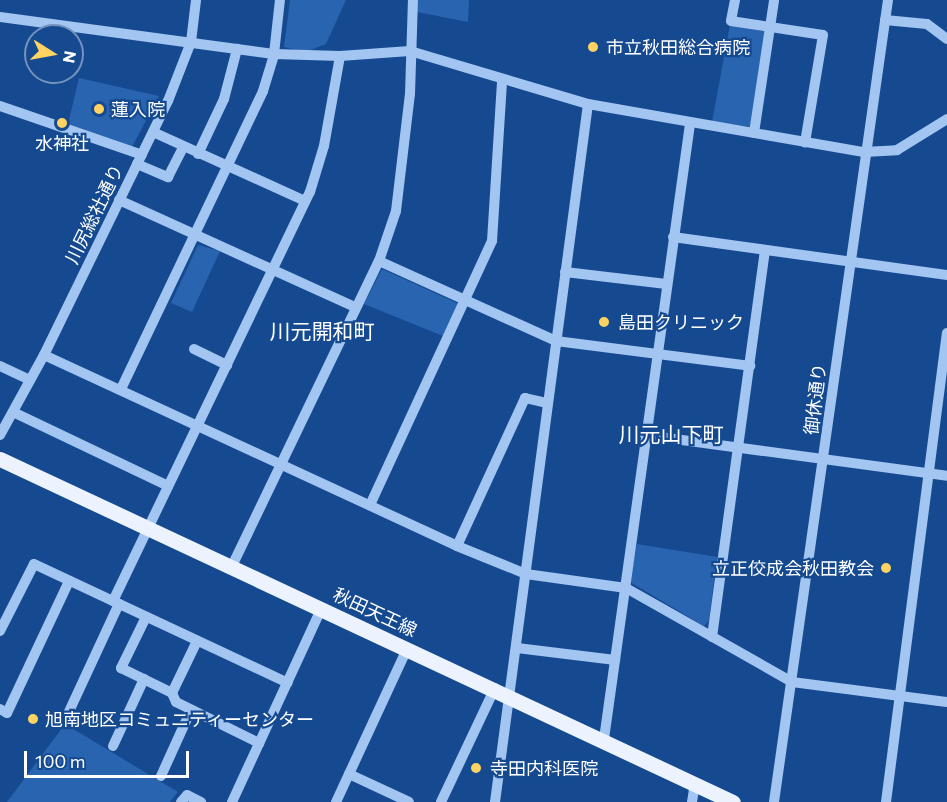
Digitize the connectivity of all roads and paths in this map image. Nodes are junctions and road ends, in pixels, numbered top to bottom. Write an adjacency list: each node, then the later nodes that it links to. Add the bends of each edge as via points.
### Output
1 (196, 0): 11 (street, 川尻総社通り)
2 (280, 0): 14 (street)
3 (413, 0): 13 (street)
4 (735, 0): 9 (street, via 731,21)
5 (774, 0): 9 (street)
6 (888, 0): 8 (street, 御休通り)
7 (0, 17): 11 (street)
8 (885, 20): 10 (street, via 927,24); 25 (street, 御休通り)
9 (770, 27): 22 (street); 23 (street, via 823,35)
10 (947, 39)
11 (191, 42): 12 (street); 21 (street, 川尻総社通り)
12 (237, 49): 14 (street); 26 (street, via 224,99)
13 (410, 51): 15 (street); 16 (street); 34 (street, via 403,168 396,211)
14 (274, 54): 15 (street); 28 (street, via 263,91)
15 (340, 56): 30 (street, via 324,146)
16 (502, 80): 17 (street); 40 (street, via 492,241)
17 (588, 104): 20 (street); 37 (street)
18 (0, 106): 27 (street)
19 (947, 119): 25 (street, via 897,150)
20 (690, 124): 22 (street); 32 (street)
21 (153, 132): 24 (street); 27 (street, 川尻総社通り)
22 (754, 133): 23 (street)
23 (805, 142): 25 (street)
24 (183, 147): 26 (street); 27 (street, via 168,177)
25 (864, 152): 35 (street, 御休通り)
26 (198, 154): 28 (street)
27 (140, 159): 29 (street, 川尻総社通り)
28 (227, 167): 30 (street); 31 (street)
29 (119, 200): 31 (street); 46 (street, 川尻総社通り)
30 (305, 201): 36 (street)
31 (195, 234): 36 (street); 51 (street)
32 (673, 237): 33 (street); 39 (street)
33 (765, 252): 35 (street); 49 (street)
34 (379, 261): 40 (street); 41 (street)
35 (850, 264): 38 (street); 59 (street, 御休通り)
36 (273, 269): 41 (street); 47 (street)
37 (565, 272): 39 (street); 43 (street)
38 (947, 275)
39 (666, 284): 45 (street)
40 (465, 300): 43 (street); 64 (street)
41 (355, 307): 60 (street)
42 (947, 333): 61 (street)
43 (556, 341): 45 (street); 52 (street)
44 (194, 349): 47 (street)
45 (657, 352): 49 (street); 56 (street)
46 (44, 355): 50 (street, 川尻総社通り); 51 (street)
47 (227, 365): 54 (street)
48 (0, 366): 50 (street)
49 (750, 366): 57 (street)
50 (30, 380): 53 (street, 川尻総社通り)
51 (121, 390): 54 (street)
52 (547, 403): 66 (street, via 525,398); 68 (street)
53 (13, 412): 55 (street, 川尻総社通り); 63 (street)
54 (198, 425): 60 (street); 63 (street)
55 (0, 435)
56 (645, 435): 57 (street); 70 (street)
57 (739, 449): 59 (street); 75 (street)
58 (0, 459): 65 (main road, 秋田天王線)
59 (824, 459): 61 (street); 81 (street, 御休通り)
60 (279, 463): 64 (street); 67 (street)
61 (929, 473): 62 (street); 85 (street)
62 (947, 476)
63 (168, 486): 65 (street)
64 (370, 506): 66 (street)
65 (146, 529): 67 (main road, 秋田天王線); 71 (street)
66 (457, 546): 68 (street)
67 (232, 567): 72 (main road, 秋田天王線)
68 (526, 574): 70 (street); 77 (street)
69 (69, 581): 71 (street); 74 (street, via 34,564); 88 (street, via 7,713)
70 (626, 588): 75 (street); 79 (street)
71 (116, 603): 73 (street); 90 (street)
72 (321, 609): 78 (main road, 秋田天王線); 82 (street)
73 (146, 616): 76 (street); 80 (street, via 121,668)
74 (0, 631)
75 (712, 637): 81 (street)
76 (197, 641): 82 (street); 84 (street)
77 (517, 648): 79 (street); 86 (street)
78 (407, 649): 83 (main road, 秋田天王線); 94 (street)
79 (615, 660): 91 (street)
80 (144, 679): 84 (street); 93 (street)
81 (792, 682): 85 (street); 106 (street, 御休通り)
82 (288, 683): 92 (street)
83 (495, 688): 86 (main road, 秋田天王線); 102 (street)
84 (172, 693): 89 (street, via 176,702)
85 (899, 695): 87 (street); 107 (street)
86 (511, 696): 91 (main road, 秋田天王線); 103 (street)
87 (947, 702)
88 (0, 709)
89 (191, 710): 92 (street); 95 (street)
90 (66, 718)
91 (604, 739): 96 (main road, 秋田天王線)
92 (259, 743): 99 (street)
93 (113, 746)
94 (349, 774): 100 (street); 101 (street)
95 (161, 776)
96 (694, 784): 104 (street); 105 (main road, 秋田天王線)
97 (181, 802): 98 (street, via 187,795)
98 (201, 802)
99 (232, 802)
100 (336, 802)
101 (409, 802)
102 (441, 802)
103 (495, 802)
104 (692, 802)
105 (733, 802)
106 (774, 802)
107 (886, 802)

